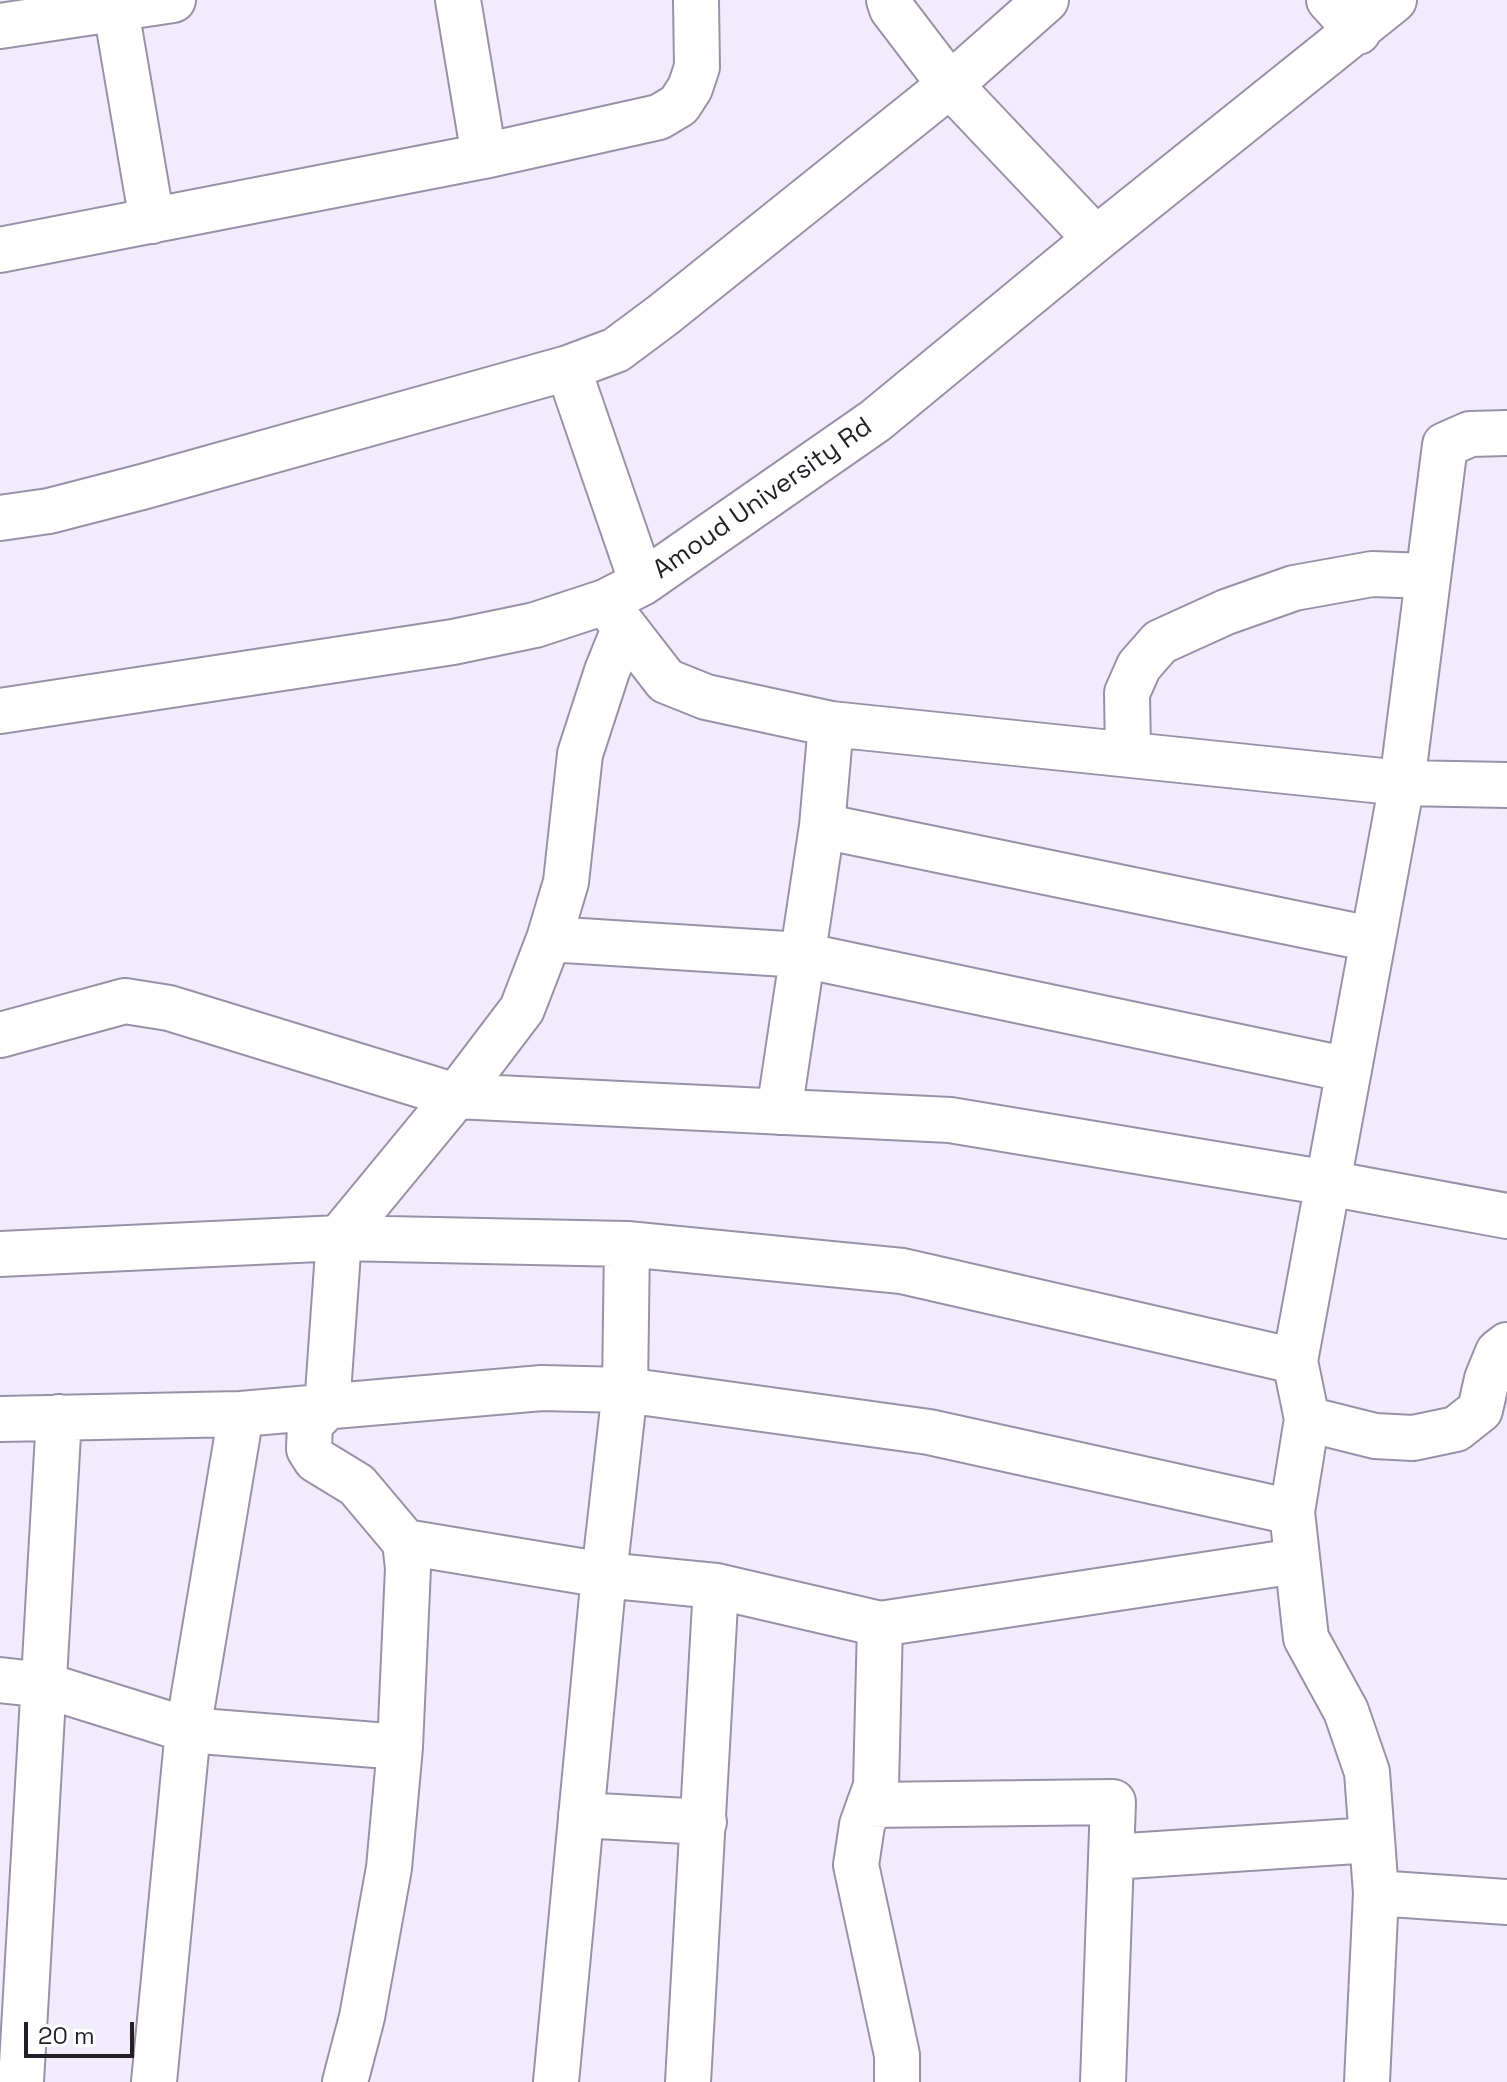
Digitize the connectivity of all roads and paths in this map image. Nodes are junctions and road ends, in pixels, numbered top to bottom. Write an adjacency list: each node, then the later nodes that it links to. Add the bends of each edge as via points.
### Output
1 (173, 0): 8 (street)
2 (458, 0): 12 (street)
3 (696, 0): 12 (street, via 697,67 679,105 659,117)
4 (889, 0): 11 (street)
5 (1046, 0): 11 (street)
6 (1329, 0): 10 (street)
7 (1394, 0): 10 (street, Amoud University Rd)
8 (126, 6): 9 (street); 13 (street)
9 (0, 26)
10 (1358, 32): 14 (street, Amoud University Rd)
11 (950, 85): 14 (street); 16 (street, via 616,350)
12 (484, 156): 13 (street)
13 (152, 221): 15 (street)
14 (1096, 239): 20 (street, Amoud University Rd, via 875,421)
15 (0, 250)
16 (568, 368): 18 (street, via 128,491); 20 (street)
17 (1507, 433): 19 (street, via 1470,434 1445,445)
18 (0, 518)
19 (1428, 576): 23 (street, via 1372,574 1294,588 1160,642 1139,666 1127,693); 24 (street)
20 (624, 605): 21 (street, Amoud University Rd, via 453,642); 22 (street, via 666,681 706,697); 27 (street, via 580,754 566,882)
21 (0, 711)
22 (831, 724): 23 (street); 26 (street)
23 (1128, 753): 24 (street)
24 (1402, 783): 25 (street); 28 (street)
25 (1507, 785)
26 (822, 826): 28 (street); 29 (street)
27 (549, 939): 29 (street); 32 (street, via 522,1009)
28 (1371, 939): 31 (street)
29 (802, 955): 31 (street); 33 (street)
30 (0, 1035): 32 (street, via 125,1001 169,1008)
31 (1349, 1070): 34 (street)
32 (456, 1096): 33 (street); 36 (street)
33 (779, 1112): 34 (street, via 950,1120)
34 (1328, 1183): 35 (street); 40 (street)
35 (1507, 1216)
36 (339, 1238): 37 (street); 38 (street); 42 (street)
37 (627, 1244): 40 (street, via 902,1271); 41 (street)
38 (0, 1254)
39 (1507, 1345): 46 (street, via 1498,1352 1480,1410 1456,1429 1413,1438 1375,1436)
40 (1295, 1361): 46 (street)
41 (625, 1390): 42 (street, via 542,1388); 47 (street, via 929,1432); 50 (street)
42 (327, 1407): 43 (street); 48 (street, via 310,1424 309,1449 316,1460 357,1485)
43 (241, 1414): 44 (street); 55 (street)
44 (59, 1417): 45 (street); 54 (street)
45 (0, 1419)
46 (1307, 1419): 47 (street)
47 (1292, 1512): 49 (street)
48 (405, 1542): 50 (street); 56 (street)
49 (1296, 1561): 52 (street); 60 (street, via 1306,1638 1346,1711 1367,1772)
50 (604, 1575): 51 (street); 58 (street)
51 (716, 1586): 52 (street); 59 (street)
52 (880, 1624): 57 (street, via 876,1786)
53 (0, 1680): 54 (street)
54 (44, 1685): 55 (street); 63 (street)
55 (188, 1730): 56 (street); 66 (street)
56 (400, 1747): 67 (street, via 389,1868)
57 (869, 1805): 61 (street, via 1113,1802); 70 (street, via 856,1865 897,2055)
58 (581, 1815): 59 (street); 68 (street)
59 (704, 1822): 69 (street)
60 (1371, 1840): 61 (street); 62 (street)
61 (1112, 1857): 71 (street)
62 (1376, 1893): 64 (street); 72 (street)
63 (16, 1899): 65 (street)
64 (1507, 1902)
65 (21, 2082)
66 (154, 2082)
67 (345, 2082)
68 (556, 2082)
69 (688, 2082)
70 (897, 2082)
71 (1103, 2082)
72 (1367, 2082)

